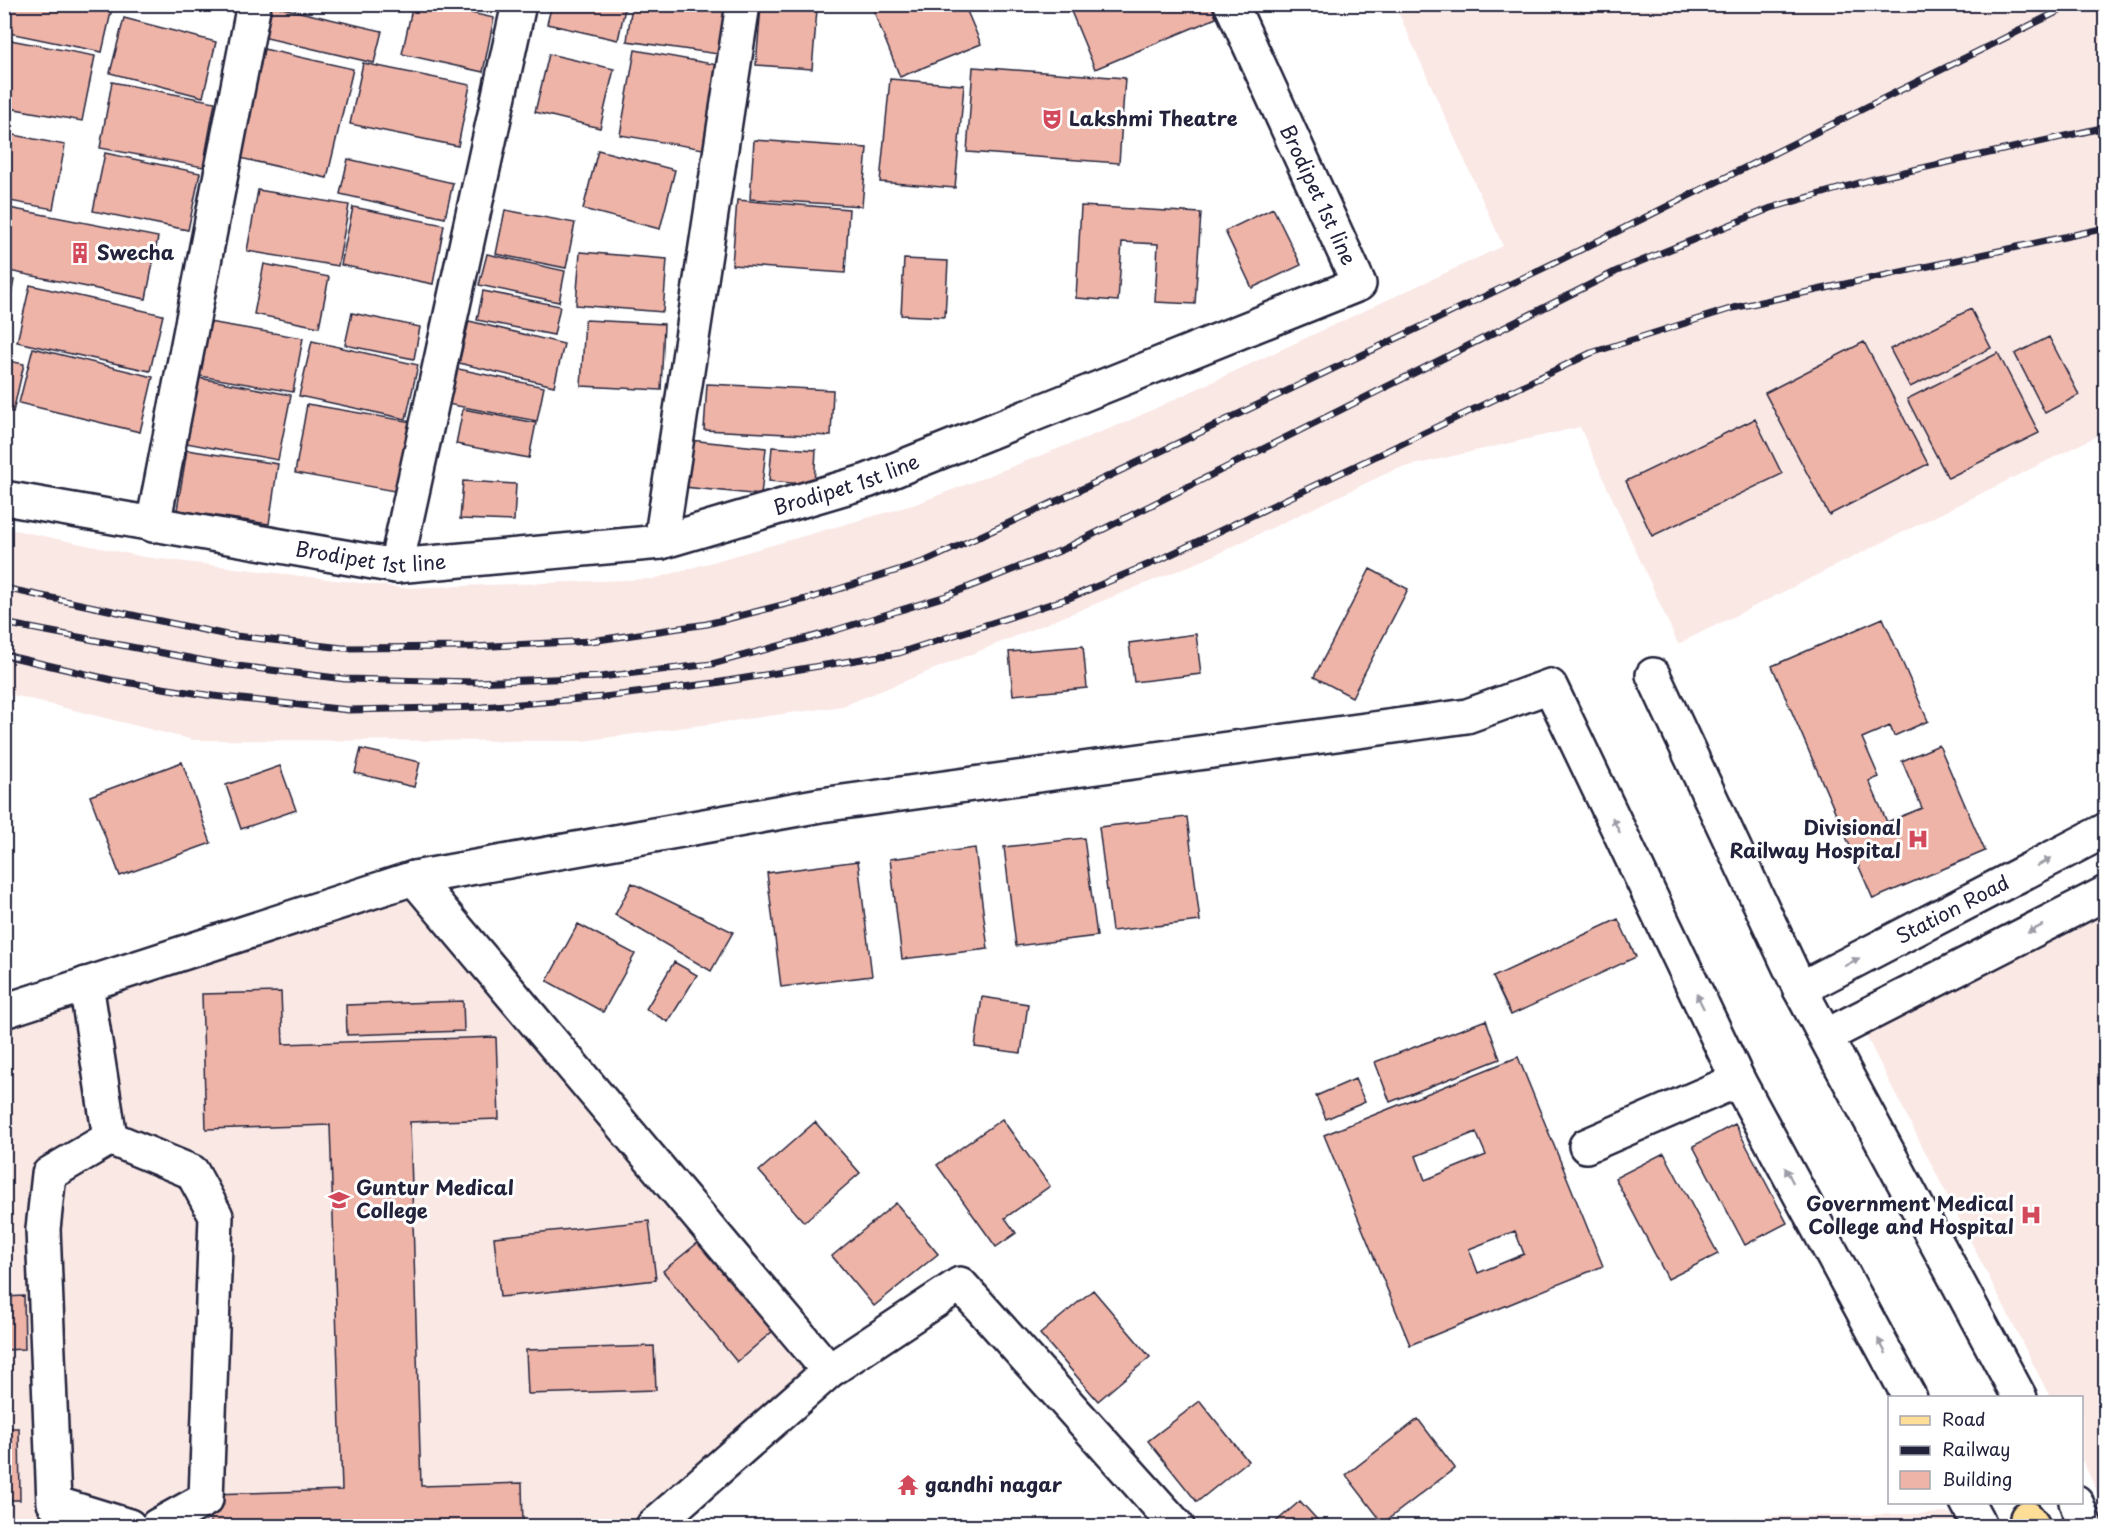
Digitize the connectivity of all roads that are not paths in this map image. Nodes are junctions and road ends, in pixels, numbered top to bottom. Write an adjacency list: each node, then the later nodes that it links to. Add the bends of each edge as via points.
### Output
1 (254, 4): 6 (street)
2 (519, 4): 8 (street)
3 (743, 4): 7 (street)
4 (1231, 4): 7 (street, Brodipet 1st line, via 1359,284 867,481)
5 (4, 498): 6 (street, Brodipet 1st line)
6 (153, 525): 8 (street, Brodipet 1st line)
7 (661, 542): 8 (street, Brodipet 1st line)
8 (396, 566)
9 (1653, 675): 14 (street)
10 (2106, 830): 14 (street, Station Road, one-way to 10)
11 (414, 878): 13 (street); 17 (street, one-way to 11, via 1550,686 1467,716 821,805); 20 (street)
12 (2106, 893): 16 (street, one-way to 16)
13 (86, 984): 15 (street); 18 (street)
14 (1800, 989): 16 (street)
15 (4, 1011)
16 (1826, 1036): 22 (street)
17 (1738, 1080): 19 (street); 21 (street, one-way to 17)
18 (110, 1138): 25 (street, via 50,1174 43,1229 54,1503); 26 (street, via 192,1172 216,1216 206,1499)
19 (1586, 1146)
20 (828, 1371): 27 (street); 28 (street, via 960,1284)
21 (1909, 1396)
22 (2019, 1396)
23 (1968, 1504): 29 (street)
24 (2076, 1504): 30 (street)
25 (129, 1527)
26 (157, 1527)
27 (653, 1527)
28 (1176, 1527)
29 (1980, 1527)
30 (2085, 1527)

